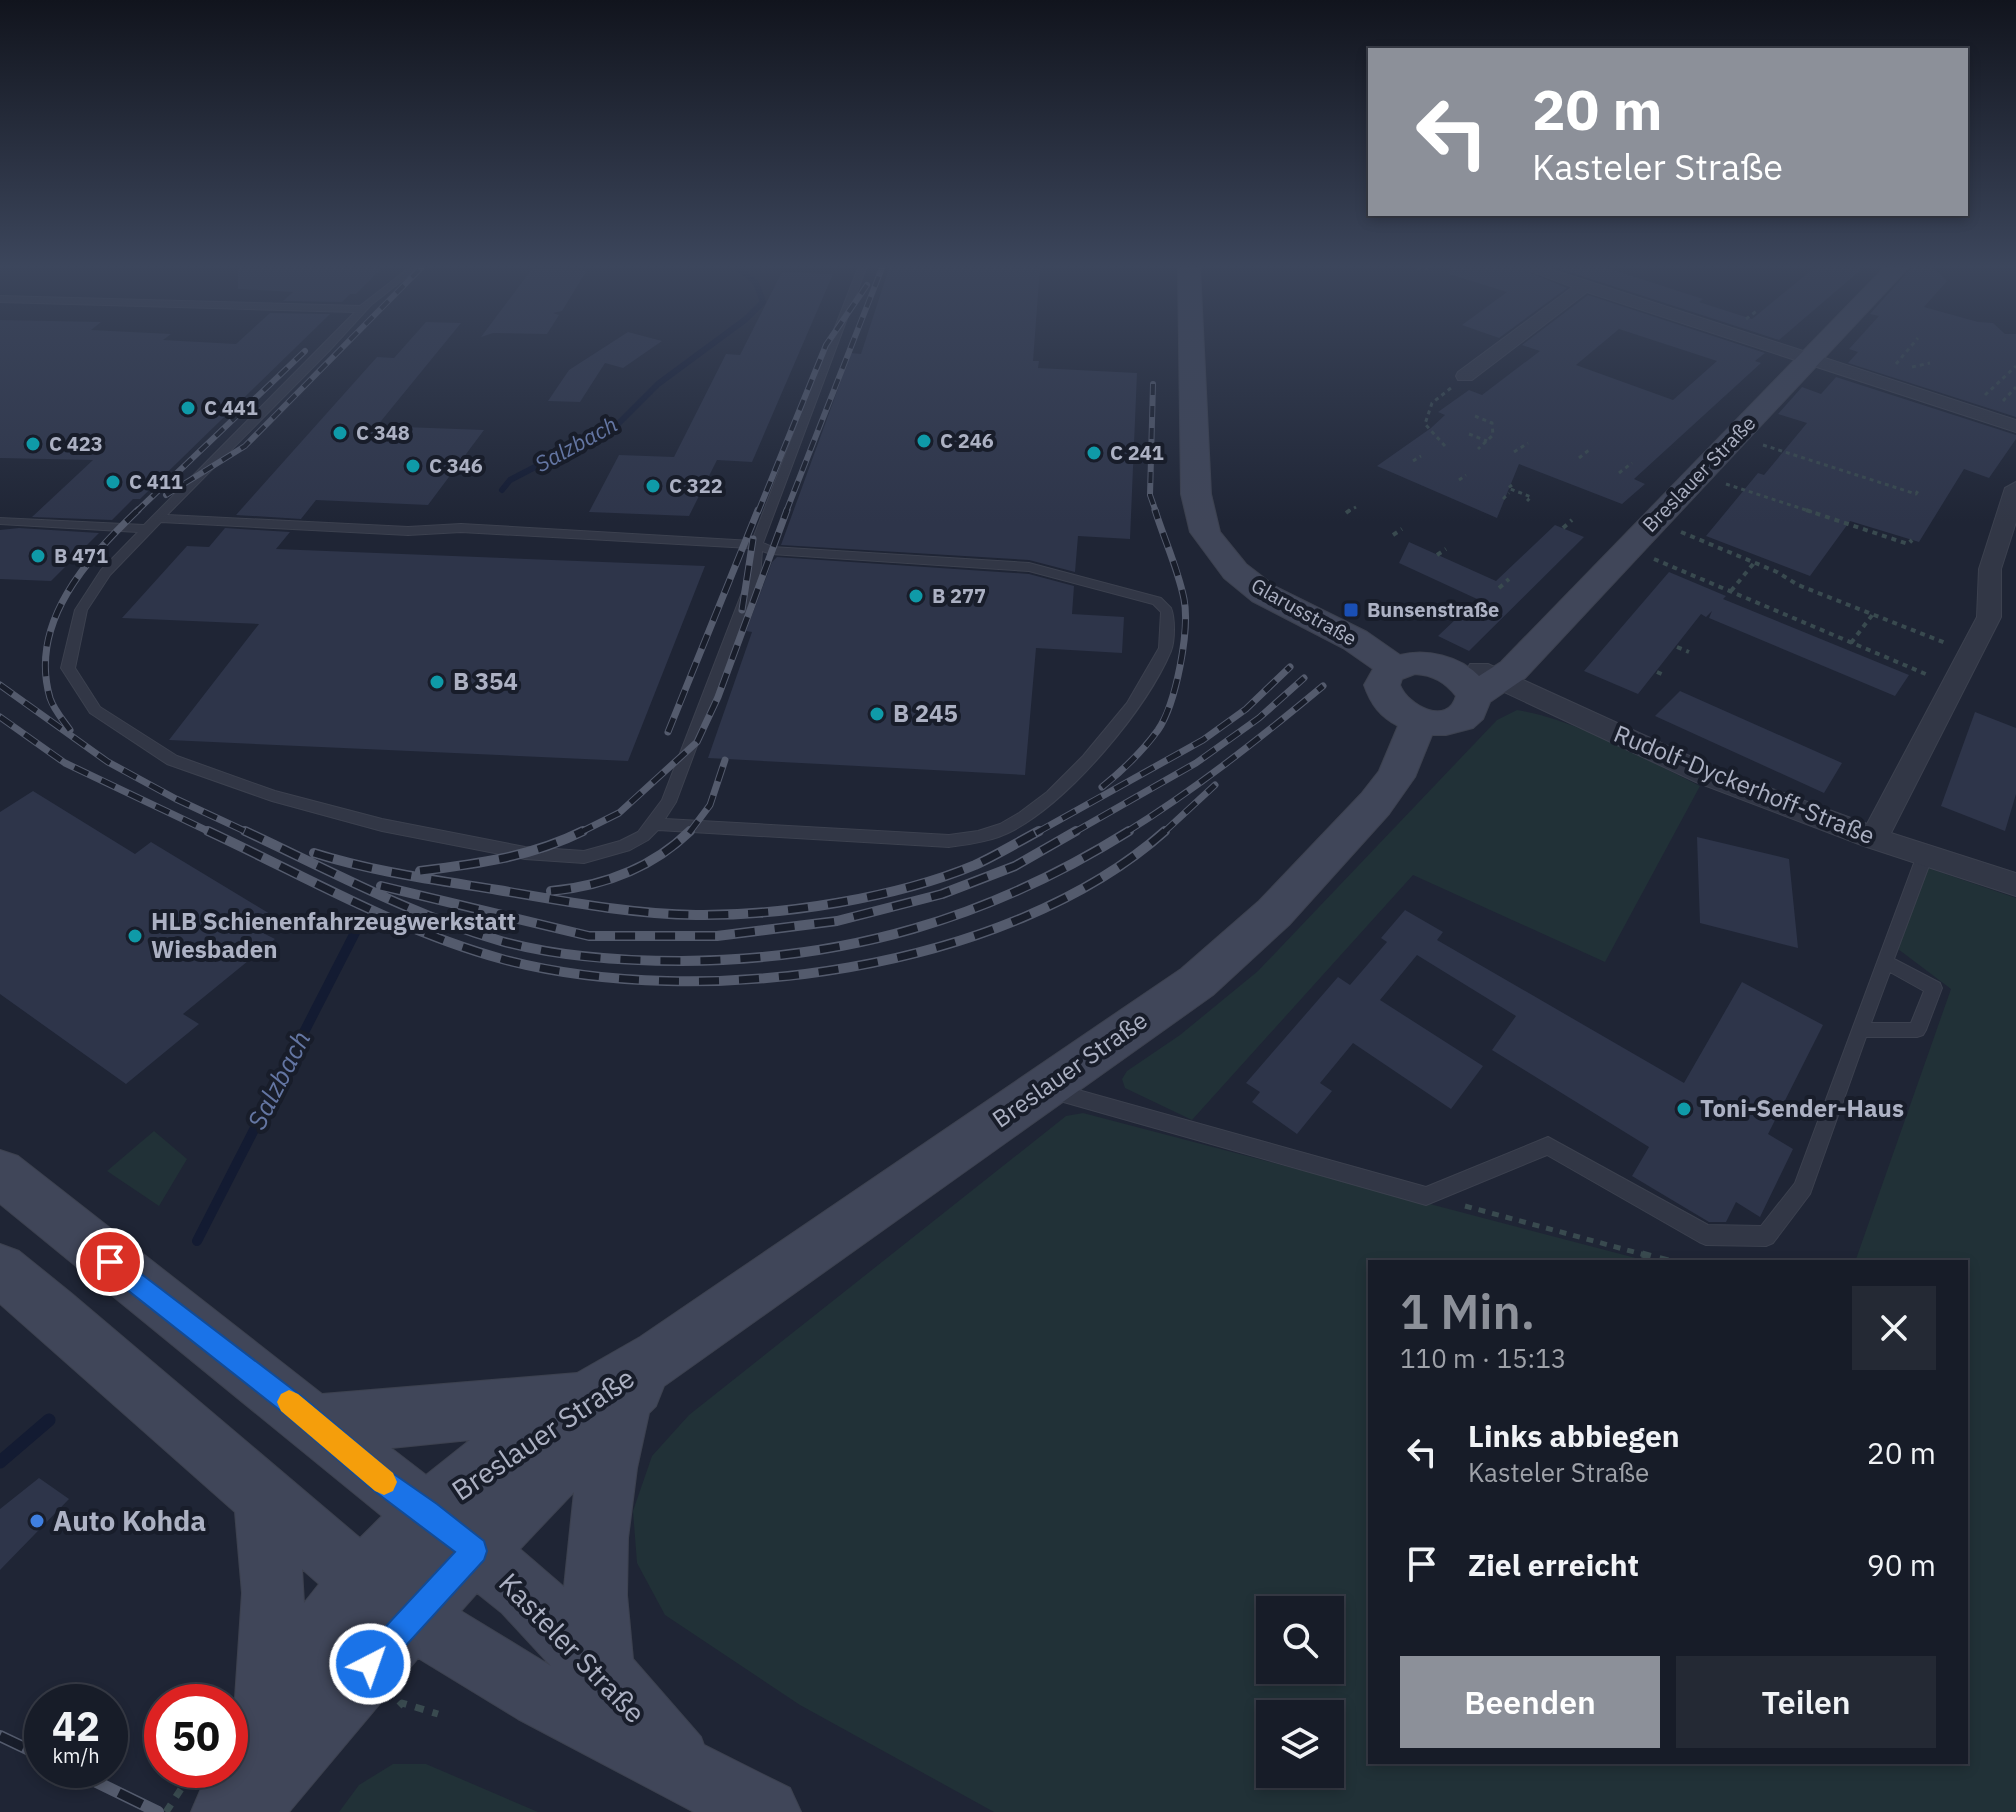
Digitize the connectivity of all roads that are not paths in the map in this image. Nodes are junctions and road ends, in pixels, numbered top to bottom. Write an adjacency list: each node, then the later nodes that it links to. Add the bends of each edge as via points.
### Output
1 (322, 353): 11 (lane)
2 (830, 353): 14 (lane)
3 (1192, 353): 17 (street, Glarusstraße, via 1196,494 1205,532 1217,551 1264,594 1355,640)
4 (1496, 353): 8 (street)
5 (1797, 353): 7 (street)
6 (1815, 353): 7 (street, Breslauer Straße)
7 (1811, 357): 9 (street); 18 (street, Breslauer Straße, via 1534,645)
8 (1465, 376)
9 (2016, 426)
10 (2016, 488): 15 (street, via 1990,569)
11 (158, 518): 13 (lane); 14 (lane)
12 (0, 521): 13 (lane)
13 (147, 529): 20 (lane, via 105,573 81,610 68,668 95,710 172,760 272,796 382,825 525,853 605,854 643,836)
14 (756, 545): 20 (lane, via 754,577 669,802); 20 (lane, via 1029,567 1097,584 1157,601 1167,611 1166,648 1132,706 1088,760 1052,796 1005,828 979,837 949,841)
15 (1989, 617): 16 (street); 21 (street)
16 (2016, 623)
17 (1395, 668): 18 (street, via 1421,663); 19 (street, via 1382,685 1386,699)
18 (1476, 679): 19 (street, Breslauer Straße, via 1471,711 1456,721); 21 (street, Rudolf-Dyckerhoff-Straße)
19 (1419, 721): 26 (street, Breslauer Straße, via 1396,777 1274,913 1197,982)
20 (654, 824)
21 (1874, 838): 22 (street, Rudolf-Dyckerhoff-Straße)
22 (1925, 855): 23 (street, Rudolf-Dyckerhoff-Straße); 24 (lane)
23 (2016, 885)
24 (1885, 962): 25 (lane); 25 (lane, via 1934,988 1917,1030)
25 (1860, 1030): 26 (lane, via 1803,1188 1766,1236 1706,1235 1548,1146 1426,1196)
26 (1044, 1088): 29 (street, Breslauer Straße)
27 (0, 1173): 30 (street, Kasteler Straße)
28 (0, 1270): 31 (street, Kasteler Straße)
29 (622, 1386): 30 (street); 32 (street, Breslauer Straße, via 486,1465); 33 (street, Breslauer Straße); 35 (street, via 596,1555)
30 (314, 1423): 32 (street, Kasteler Straße)
31 (263, 1495): 34 (street, Kasteler Straße); 36 (street, via 273,1593)
32 (428, 1513): 33 (street, Kasteler Straße); 34 (street, Breslauer Straße)
33 (474, 1551): 34 (street, Breslauer Straße); 35 (street, Kasteler Straße, via 524,1591)
34 (388, 1597): 36 (street, via 300,1663); 37 (street, Kasteler Straße, via 585,1722); 38 (street)
35 (602, 1672): 37 (street, Kasteler Straße)
36 (267, 1719): 38 (street)
37 (686, 1771): 39 (street, Kasteler Straße)
38 (227, 1803)
39 (766, 1812)

